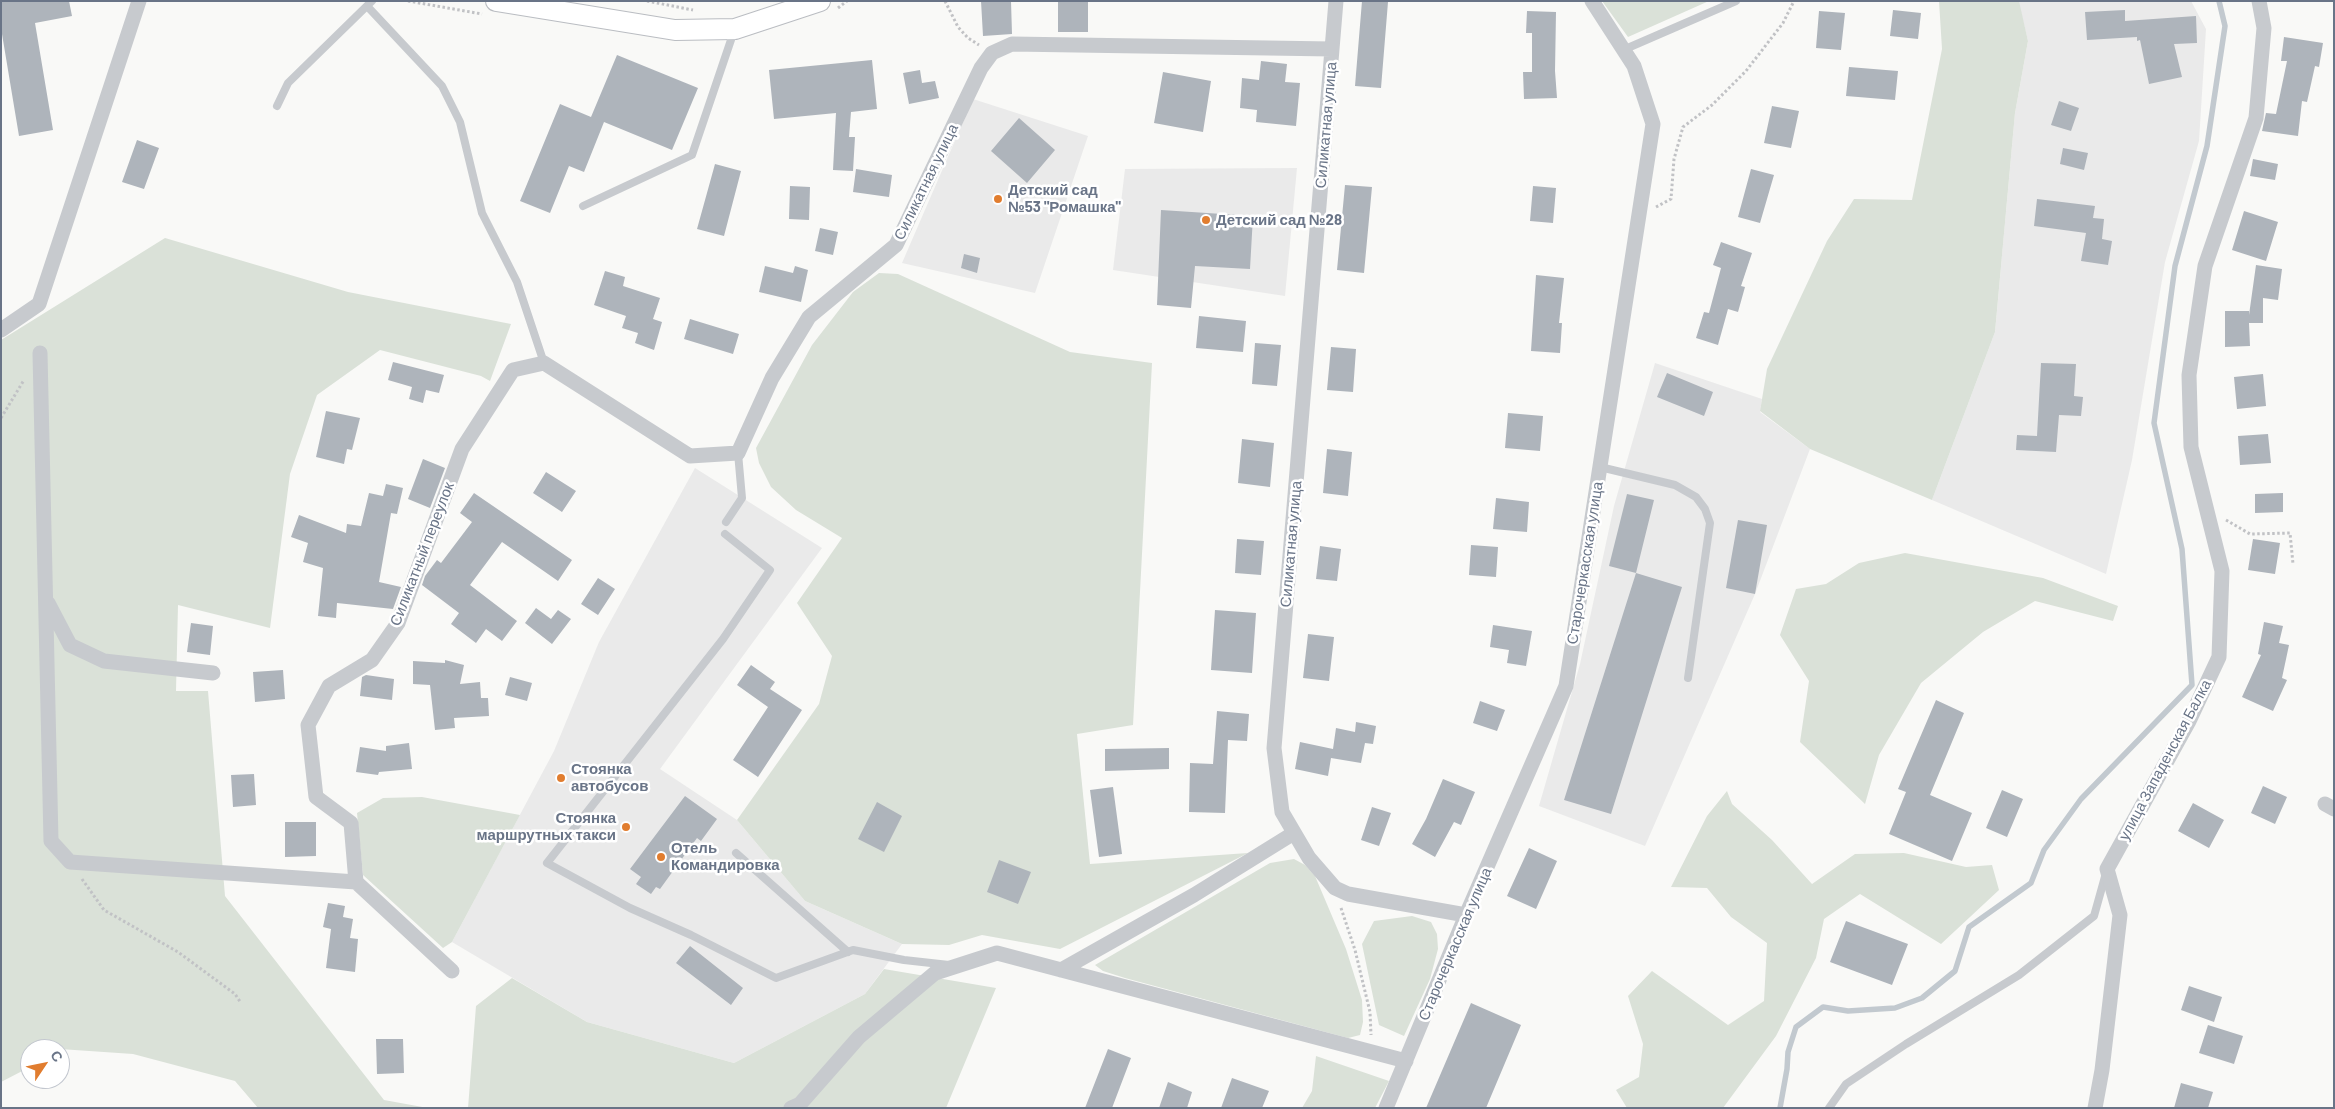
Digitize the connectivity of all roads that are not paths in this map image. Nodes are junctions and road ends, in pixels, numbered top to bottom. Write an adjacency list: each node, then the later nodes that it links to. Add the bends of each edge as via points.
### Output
1 (139, 1): 14 (street, via 39,304)
2 (496, 1): 9 (street, via 675,30)
3 (820, 1): 9 (street)
4 (1336, 1): 10 (street, Силикатная улица)
5 (1592, 1): 11 (street, Старочеркасская улица)
6 (1736, 1): 11 (lane)
7 (2259, 1): 26 (street, улица Западенская Балка, via 2264,28 2256,118 2205,266 2189,375 2191,447 2222,571 2219,657 2189,721)
8 (369, 4): 12 (lane, via 288,83); 16 (lane, via 442,86 460,122 482,213 517,282)
9 (735, 29): 13 (lane, via 692,155)
10 (1332, 49): 17 (street, Силикатная улица, via 1012,44 992,53 981,68 896,245 809,317 772,378); 24 (street, Силикатная улица, via 1274,748 1282,812)
11 (1624, 50): 18 (street, Старочеркасская улица, via 1634,66 1653,124)
12 (277, 106)
13 (583, 206)
14 (1, 330)
15 (40, 353): 21 (street)
16 (544, 363): 17 (street, via 690,456); 27 (street, Силикатный переулок, via 513,370 462,449 398,623 372,660 328,686 308,725 316,797 351,823)
17 (738, 453): 19 (lane, via 742,498)
18 (1600, 467): 23 (lane, via 1675,485 1696,497 1705,509 1710,523); 28 (street, Старочеркасская улица, via 1566,686)
19 (726, 522)
20 (725, 534): 29 (lane, via 770,570 723,639 547,863 630,908 776,978)
21 (46, 599): 22 (street, via 70,645 104,661); 27 (street, via 52,841 70,862)
22 (213, 673)
23 (1688, 678)
24 (1294, 833): 28 (street, Силикатная улица, via 1309,858 1335,888 1348,894); 31 (street, via 1194,895)
25 (736, 853): 29 (lane)
26 (2107, 868): 36 (lane, via 2094,916 2020,975 1846,1084); 37 (street, via 2120,915)
27 (356, 882): 32 (street)
28 (1466, 914): 33 (street, Старочеркасская улица)
29 (848, 952): 30 (lane, via 853,950 904,960)
30 (959, 965): 31 (street, via 997,953); 34 (street, via 935,973 859,1037 800,1104)
31 (1061, 970): 33 (street)
32 (452, 971)
33 (1406, 1062): 35 (street, Старочеркасская улица)
34 (791, 1108)
35 (1386, 1108)
36 (1829, 1108)
37 (2095, 1108)

